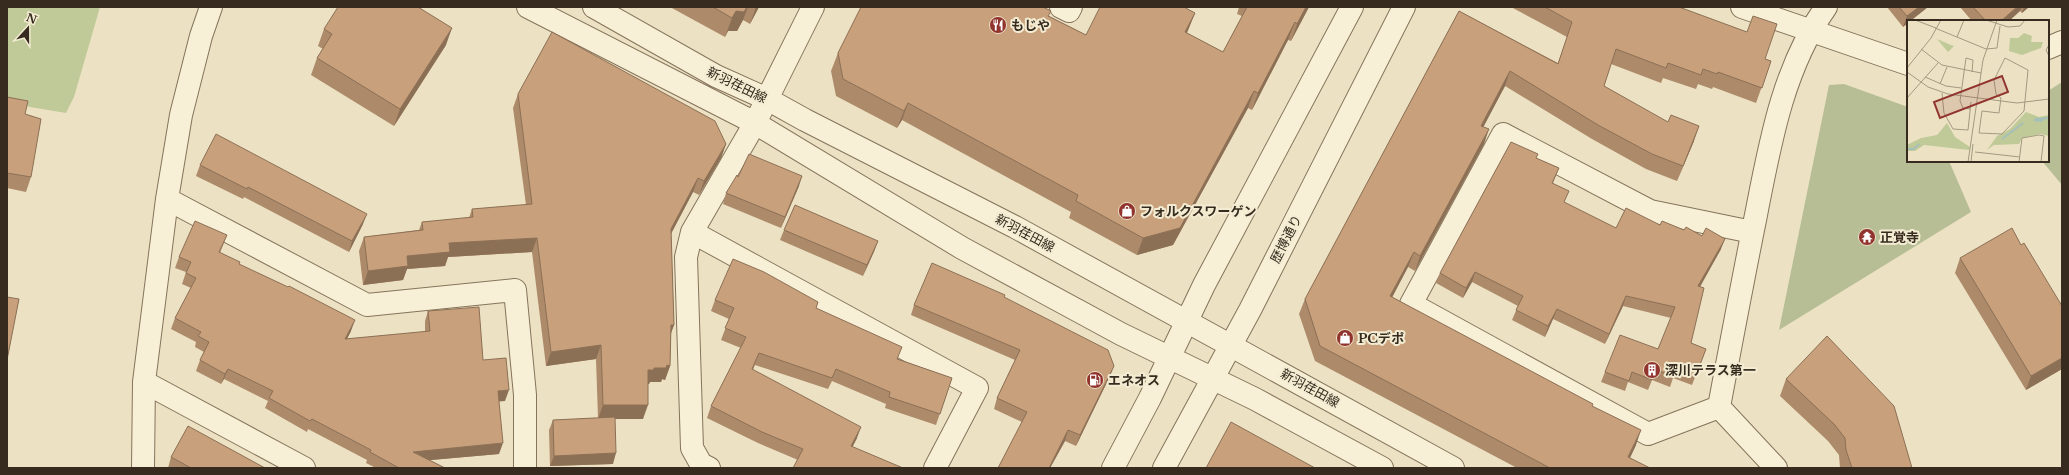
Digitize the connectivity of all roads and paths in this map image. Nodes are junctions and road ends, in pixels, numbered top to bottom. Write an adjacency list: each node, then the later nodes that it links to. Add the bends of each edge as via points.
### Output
1 (211, 7): 17 (street, via 181,114)
2 (528, 7): 16 (street, 新羽荏田線)
3 (594, 7): 15 (street, 新羽荏田線, via 716,76)
4 (813, 7): 15 (street)
5 (1061, 7): 6 (street, via 1069,11)
6 (1072, 7)
7 (1352, 7): 20 (street)
8 (1404, 7): 21 (street, 歴博通り)
9 (1742, 7): 11 (street)
10 (1826, 7): 11 (street)
11 (1810, 31): 14 (street); 19 (street, via 1778,108)
12 (2062, 42): 13 (street)
13 (2049, 48)
14 (1907, 64)
15 (767, 99): 16 (street); 20 (street, 新羽荏田線, via 1016,228)
16 (755, 122): 18 (street); 22 (street, 新羽荏田線, via 962,248)
17 (167, 199): 24 (street); 28 (street, via 367,305 515,290 525,395)
18 (692, 232): 29 (street, via 686,257 692,448 701,464); 30 (street, via 977,388)
19 (1752, 232): 25 (street); 25 (street, via 1650,211 1503,134 1411,304 1648,434)
20 (1187, 321): 21 (street, 新羽荏田線); 22 (street)
21 (1231, 345): 23 (street, 歴博通り); 34 (street, 新羽荏田線)
22 (1169, 358): 23 (street, 新羽荏田線); 31 (street)
23 (1213, 378): 32 (street, 歴博通り); 33 (street, 新羽荏田線)
24 (144, 382): 26 (street); 27 (street)
25 (1719, 407): 35 (street)
26 (143, 468)
27 (304, 468)
28 (525, 468)
29 (709, 468)
30 (935, 468)
31 (1113, 468)
32 (1164, 468)
33 (1382, 468)
34 (1452, 468)
35 (1776, 468)

